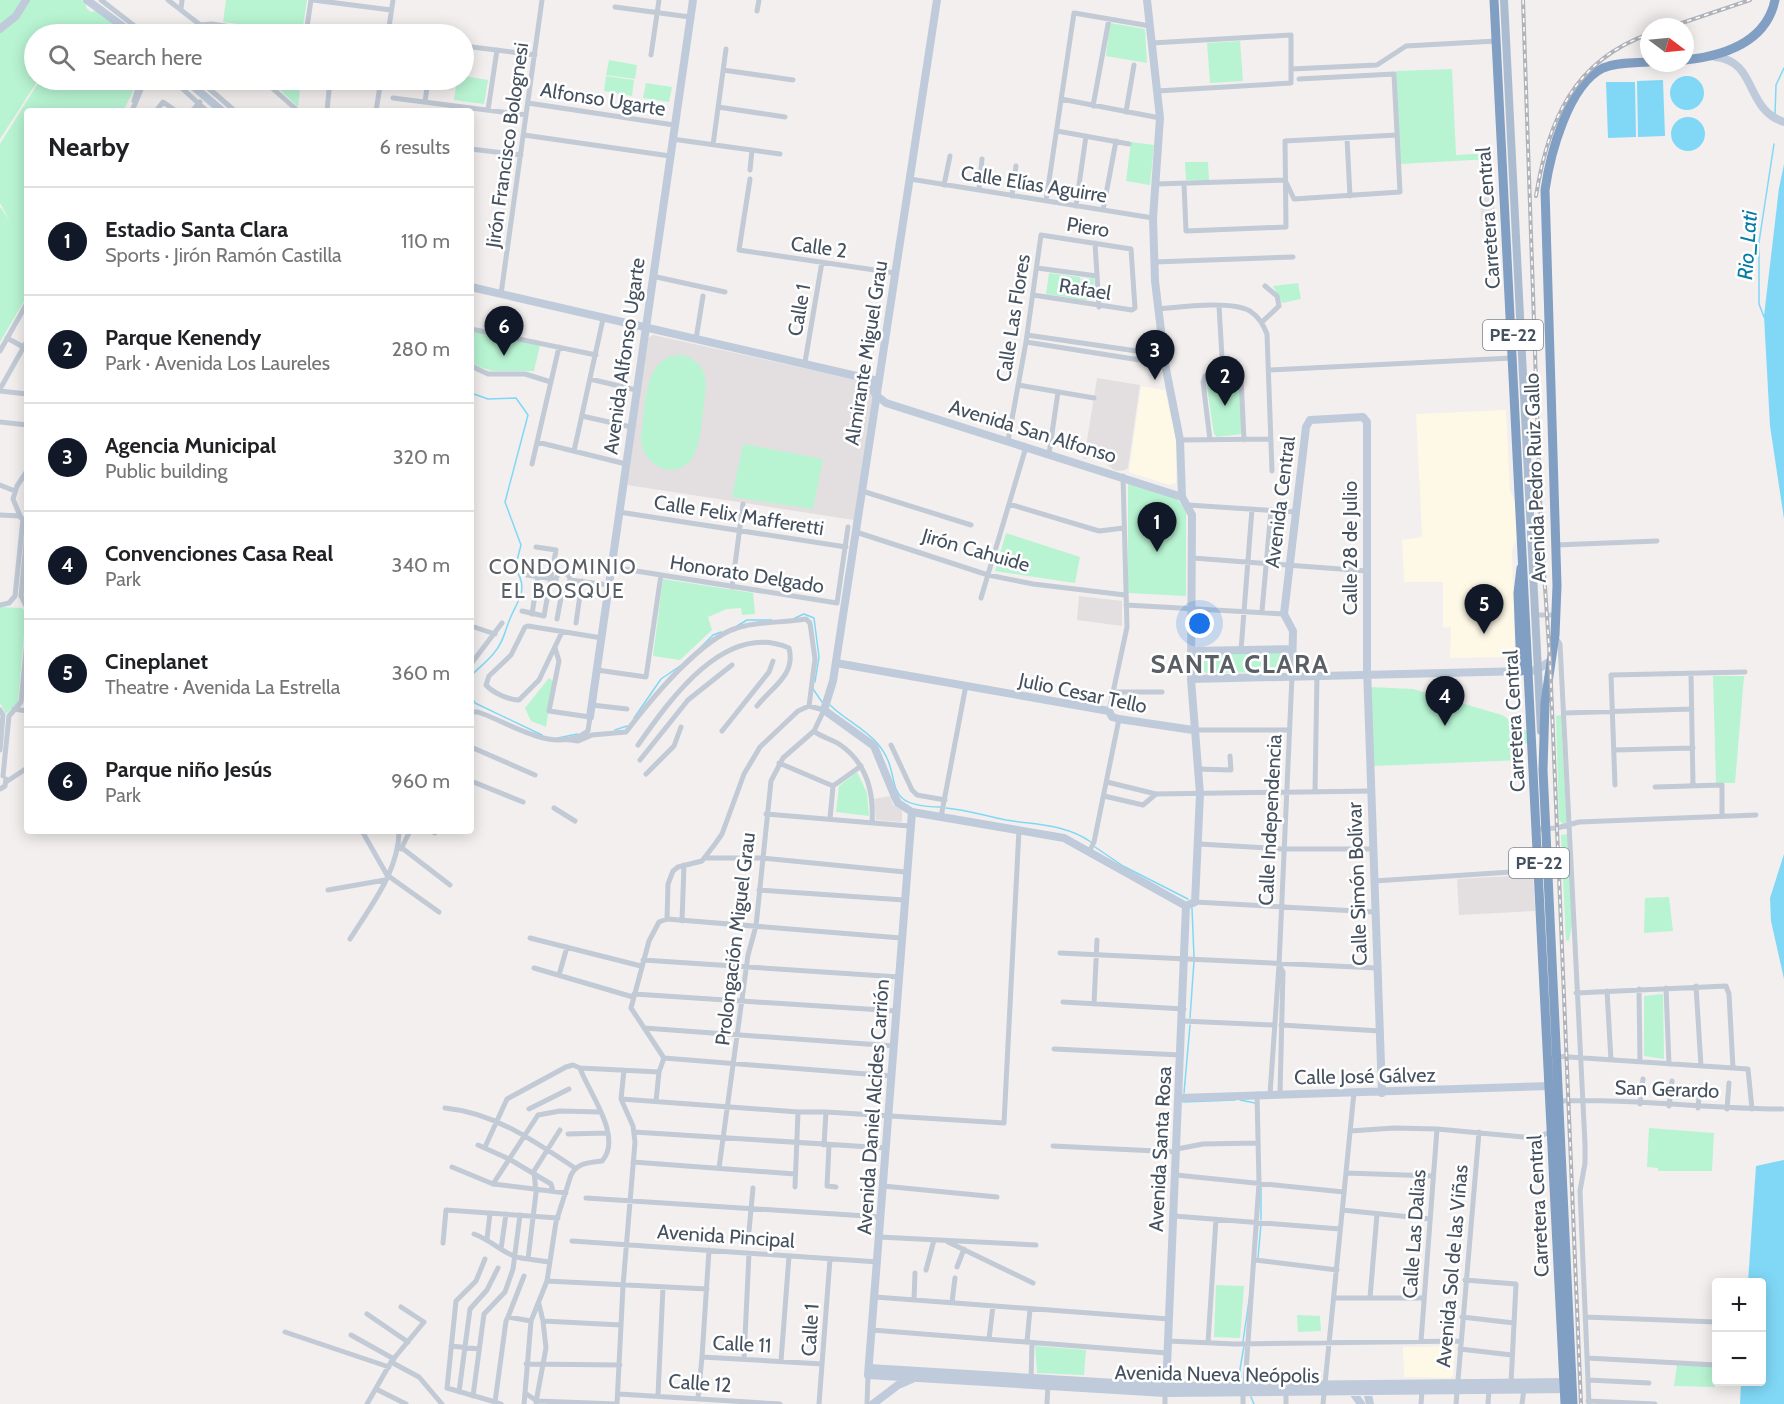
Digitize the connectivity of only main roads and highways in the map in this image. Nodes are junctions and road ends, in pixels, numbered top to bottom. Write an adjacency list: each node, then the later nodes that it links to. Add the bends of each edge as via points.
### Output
1 (1494, 0): 6 (highway, Carretera Central / PE-22)
2 (1504, 0): 6 (main road, Carretera Central, via 1534,615)
3 (1775, 0): 4 (highway, via 1754,34 1738,47 1715,57)
4 (1694, 59)
5 (1640, 63): 7 (highway, Avenida Pedro Ruiz Gallo / PE-22, via 1610,66 1588,80 1564,120 1546,181 1544,222 1557,615 1545,703)
6 (1529, 670): 7 (main road, Carretera Central); 8 (highway, Carretera Central / PE-22)
7 (1543, 770): 8 (highway, Carretera Central / PE-22)
8 (1542, 829): 9 (highway, Carretera Central / PE-22); 9 (highway, Carretera Central / PE-22, via 1540,870)
9 (1548, 962): 10 (highway, Carretera Central / PE-22)
10 (1553, 1056): 11 (highway, Carretera Central / PE-22); 11 (highway, Carretera Central / PE-22, via 1550,1086)
11 (1555, 1101): 12 (highway, Carretera Central / PE-22); 12 (highway, Carretera Central / PE-22, via 1552,1131)
12 (1569, 1385): 13 (highway, Carretera Central / PE-22); 14 (highway, Carretera Central / PE-22)
13 (1565, 1404)
14 (1574, 1404)

